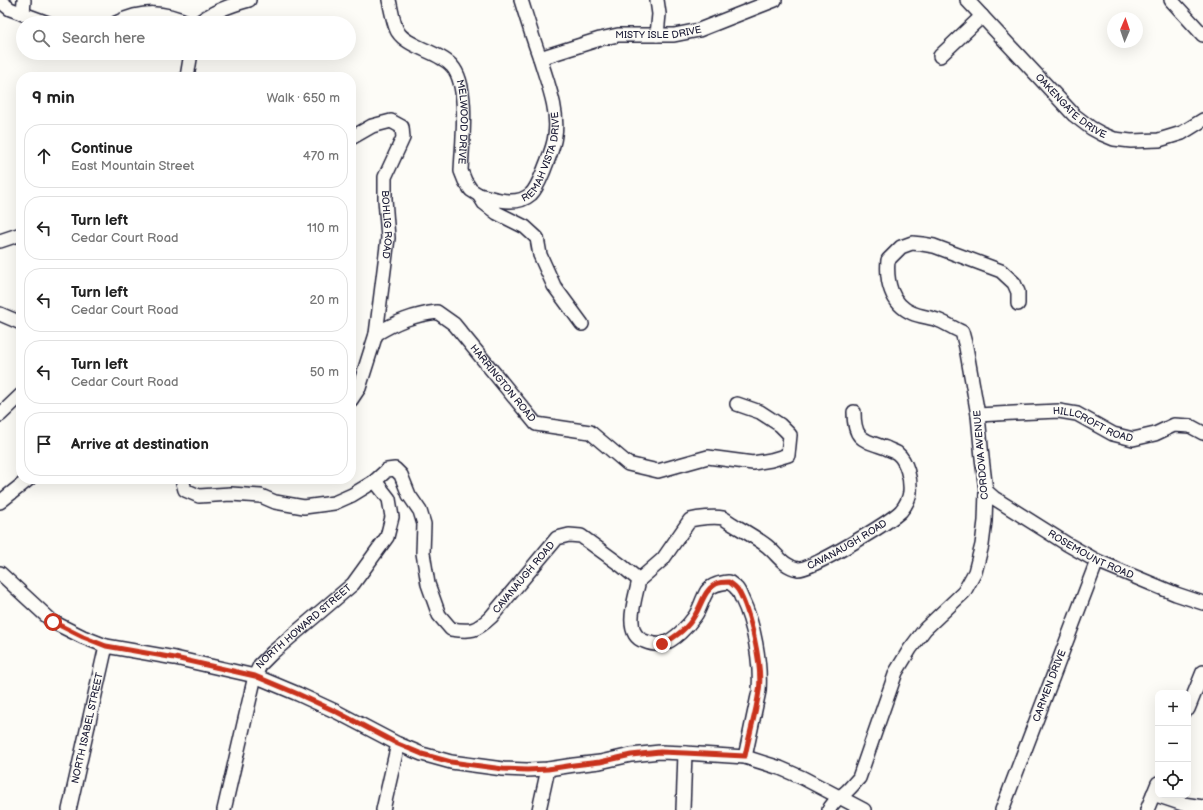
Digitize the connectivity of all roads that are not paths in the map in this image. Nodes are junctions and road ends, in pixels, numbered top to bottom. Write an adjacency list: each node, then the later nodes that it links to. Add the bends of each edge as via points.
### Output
1 (24, 0): 10 (street)
2 (249, 0): 14 (street)
3 (389, 0): 24 (street, MELWOOD DRIVE, via 396,31 402,39 440,57 452,66 458,77 464,105 461,171 471,190)
4 (521, 0): 19 (street, REMAH VISTA DRIVE)
5 (657, 0): 16 (street)
6 (775, 0): 16 (street, MISTY ISLE DRIVE, via 699,30 674,35)
7 (967, 0): 15 (street, OAKENGATE DRIVE)
8 (1171, 0): 17 (street)
9 (0, 1): 10 (street, via 10,9)
10 (23, 14): 11 (street)
11 (29, 16)
12 (134, 16): 13 (street, via 149,13)
13 (170, 16)
14 (208, 16)
15 (982, 16): 18 (street); 22 (street, OAKENGATE DRIVE, via 1074,115 1102,134 1131,142 1159,140 1182,133)
16 (657, 35): 19 (street, MISTY ISLE DRIVE, via 618,35)
17 (1203, 35)
18 (940, 56)
19 (540, 58): 24 (street, REMAH VISTA DRIVE, via 556,121 552,147 539,181 532,193 520,200 508,202)
20 (190, 60): 21 (street)
21 (188, 72)
22 (1203, 120)
23 (356, 135): 31 (street, BOHLIG ROAD, via 372,126 391,121 402,127 403,138 385,177 388,238)
24 (479, 195): 30 (street, MELWOOD DRIVE, via 484,203 537,238 540,255 554,286)
25 (16, 236): 26 (street)
26 (0, 241)
27 (1018, 304): 37 (street, CORDOVA AVENUE, via 1018,292 1014,283 1001,271 934,246 912,243 901,248 888,260 887,273 891,292 903,308 938,320 962,332)
28 (0, 314): 29 (street)
29 (16, 321)
30 (582, 324)
31 (376, 334): 32 (street, BOHLIG ROAD, via 360,388); 34 (street, HARRINGTON ROAD, via 419,315 437,312 454,324 536,424 590,432 628,464 658,470 708,457 753,463 788,455 790,435 760,412)
32 (356, 393)
33 (16, 400): 36 (street)
34 (737, 404)
35 (854, 412): 46 (street, CAVANAUGH ROAD, via 856,431 861,438 897,453 906,464 910,491 908,502 896,515 817,563 800,569 788,565 767,546 723,518 701,517 690,520 663,559)
36 (0, 415)
37 (978, 415): 38 (street, HILLCROFT ROAD, via 1059,411 1077,414 1113,434 1132,439 1155,434 1174,425 1190,426); 42 (street, CORDOVA AVENUE)
38 (1203, 433)
39 (375, 481): 41 (street, CAVANAUGH ROAD, via 334,503 304,507 275,502 261,496 199,496 185,490); 46 (street, CAVANAUGH ROAD, via 387,470 395,469 401,475 409,495 420,511 424,524 428,584 439,615 451,629 468,631 480,627 558,538 569,535 581,536); 50 (street, NORTH HOWARD STREET, via 389,499 392,517 387,537 353,584 272,652 260,665)
40 (23, 484): 43 (street)
41 (183, 484)
42 (986, 491): 44 (street, ROSEMOUNT ROAD, via 1067,544); 57 (street, CORDOVA AVENUE, via 984,533 975,572 964,592 925,628 896,672 858,778 850,789)
43 (0, 502)
44 (1097, 560): 47 (street, ROSEMOUNT ROAD); 67 (street, CARMEN DRIVE)
45 (0, 572): 48 (street, via 53,622)
46 (639, 580): 54 (street, via 631,615 634,635 651,644 662,644 684,629 695,616 708,591 717,584 729,582 737,588 745,604 759,669 759,691)
47 (1203, 603)
48 (106, 646): 50 (street); 60 (street, NORTH ISABEL STREET)
49 (1203, 672): 51 (street)
50 (255, 676): 52 (street, via 337,712); 61 (street, NORTH HOWARD STREET)
51 (1191, 702)
52 (398, 744): 55 (street, via 422,754 457,763 503,769); 62 (street)
53 (685, 753): 54 (street); 55 (street, via 631,755); 64 (street)
54 (745, 756): 57 (street, via 803,778)
55 (548, 769): 63 (street)
56 (1155, 791): 68 (street)
57 (839, 797): 65 (street, CORDOVA AVENUE); 66 (street)
58 (1172, 798): 59 (street, via 1183,804)
59 (1203, 807)
60 (70, 810)
61 (224, 810)
62 (383, 810)
63 (539, 810)
64 (682, 810)
65 (829, 810)
66 (864, 810)
67 (1002, 810)
68 (1147, 810)

